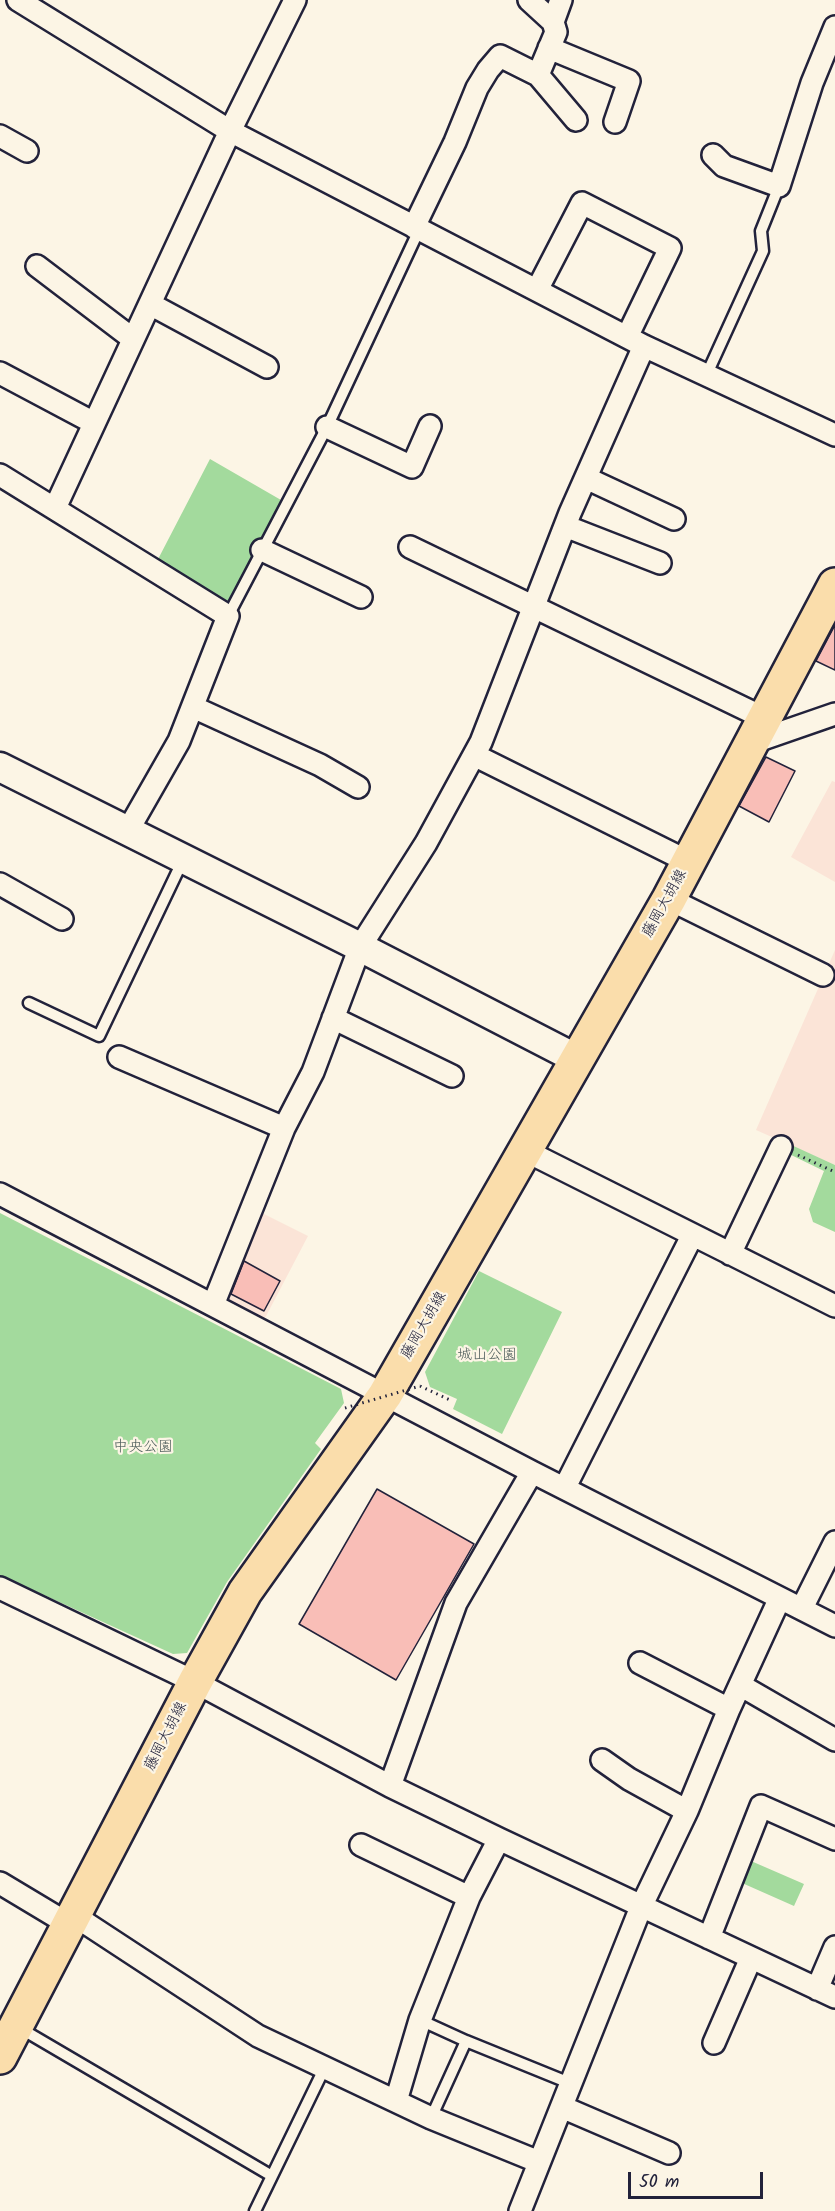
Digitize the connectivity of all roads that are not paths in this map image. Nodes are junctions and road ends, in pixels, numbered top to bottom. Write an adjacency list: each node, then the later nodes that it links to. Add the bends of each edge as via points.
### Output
1 (18, 0): 11 (street)
2 (295, 0): 11 (street)
3 (529, 0): 5 (street)
4 (561, 0): 5 (street)
5 (553, 21): 7 (street, via 556,32)
6 (835, 27): 15 (street, via 812,83)
7 (549, 48): 8 (street); 10 (street, via 629,81)
8 (538, 75): 9 (street); 16 (street, via 500,56 488,70)
9 (576, 120)
10 (615, 122)
11 (230, 131): 16 (street); 19 (street)
12 (0, 136): 13 (street)
13 (27, 151)
14 (714, 155): 15 (street, via 724,166)
15 (779, 186): 24 (lane, via 761,231 763,251)
16 (417, 228): 18 (street); 27 (lane)
17 (37, 266): 20 (street)
18 (537, 290): 21 (street); 21 (street, via 582,203 669,248)
19 (150, 304): 20 (street); 22 (street)
20 (134, 339): 25 (street)
21 (636, 342): 24 (street); 30 (street)
22 (267, 367)
23 (0, 373): 25 (street)
24 (706, 376): 28 (street)
25 (94, 423): 31 (street)
26 (430, 426): 27 (street, via 412,468)
27 (327, 427): 35 (lane)
28 (835, 435)
29 (0, 475): 31 (street)
30 (586, 478): 32 (street); 33 (street)
31 (55, 508): 40 (street)
32 (674, 519)
33 (566, 526): 36 (street); 39 (street)
34 (410, 547): 39 (street)
35 (262, 550): 38 (street); 40 (lane)
36 (660, 563)
37 (835, 585): 43 (main road, 藤岡大胡線)
38 (361, 597)
39 (535, 606): 43 (street); 44 (street)
40 (228, 616): 41 (street)
41 (193, 707): 46 (street, via 320,765); 47 (street, via 179,741)
42 (835, 714): 43 (street)
43 (760, 730): 49 (main road, 藤岡大胡線)
44 (474, 755): 49 (street); 53 (street, via 426,843)
45 (0, 767): 47 (street)
46 (358, 787)
47 (127, 832): 48 (street)
48 (183, 860): 53 (street); 55 (lane, via 99,1036)
49 (689, 862): 51 (main road, 藤岡大胡線)
50 (0, 884): 52 (street)
51 (669, 899): 54 (street); 58 (main road, 藤岡大胡線)
52 (62, 919)
53 (360, 947): 56 (street); 58 (street)
54 (823, 975)
55 (29, 1003)
56 (333, 1018): 59 (street); 60 (street, via 313,1072)
57 (119, 1057): 60 (street)
58 (579, 1060): 62 (main road, 藤岡大胡線)
59 (452, 1076)
60 (284, 1128): 66 (street)
61 (781, 1147): 65 (street)
62 (526, 1151): 64 (street); 68 (main road, 藤岡大胡線)
63 (0, 1194): 66 (street)
64 (692, 1236): 65 (street); 70 (street)
65 (730, 1254): 67 (street)
66 (213, 1305): 68 (street)
67 (835, 1306)
68 (385, 1395): 69 (street); 77 (main road, 藤岡大胡線, via 245,1592)
69 (532, 1472): 70 (street); 82 (street, via 456,1603)
70 (565, 1487): 73 (street)
71 (835, 1542): 74 (street)
72 (0, 1588): 77 (street)
73 (779, 1600): 74 (street); 78 (street)
74 (802, 1608): 75 (street)
75 (835, 1626)
76 (640, 1663): 79 (street)
77 (195, 1682): 82 (street); 90 (main road, 藤岡大胡線)
78 (740, 1685): 79 (street); 80 (street)
79 (729, 1709): 83 (street)
80 (835, 1740)
81 (602, 1760): 83 (street)
82 (390, 1786): 84 (street)
83 (687, 1811): 89 (street)
84 (499, 1839): 88 (street); 89 (street)
85 (835, 1839): 91 (street, via 761,1806)
86 (361, 1845): 88 (street)
87 (0, 1882): 90 (street)
88 (469, 1897): 95 (street)
89 (641, 1907): 91 (street); 101 (street)
90 (72, 1921): 96 (main road, 藤岡大胡線); 100 (street, via 258,2036)
91 (709, 1938): 93 (street)
92 (835, 1947): 94 (street)
93 (751, 1958): 94 (street); 98 (street)
94 (826, 1993)
95 (420, 2020): 97 (lane); 102 (street)
96 (18, 2027): 99 (main road, 藤岡大胡線); 107 (lane)
97 (466, 2041): 101 (lane); 104 (lane)
98 (714, 2043)
99 (0, 2057)
100 (324, 2069): 102 (street); 107 (lane)
101 (572, 2084): 103 (street)
102 (396, 2101): 104 (street)
103 (562, 2107): 105 (street); 106 (street)
104 (431, 2118): 106 (street)
105 (669, 2153)
106 (539, 2162): 109 (street)
107 (272, 2176): 108 (lane)
108 (255, 2211)
109 (520, 2211)

